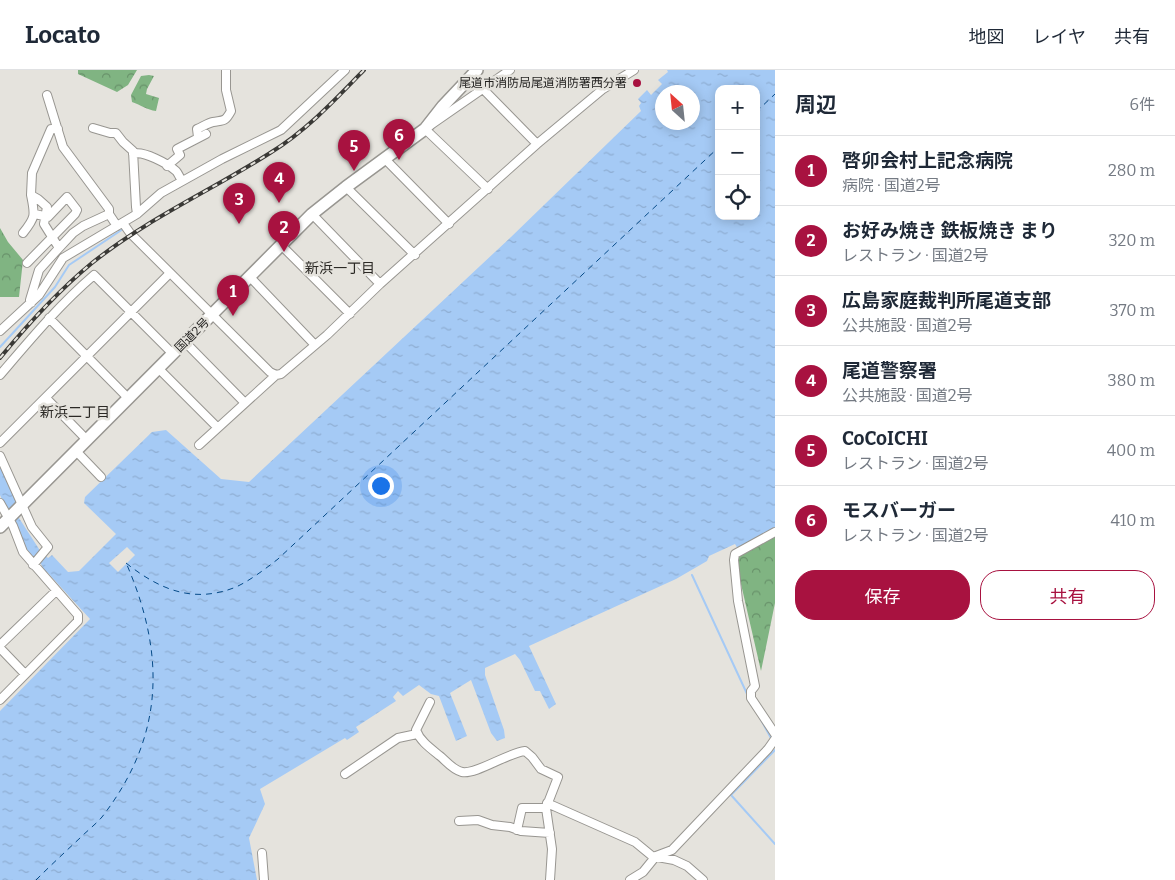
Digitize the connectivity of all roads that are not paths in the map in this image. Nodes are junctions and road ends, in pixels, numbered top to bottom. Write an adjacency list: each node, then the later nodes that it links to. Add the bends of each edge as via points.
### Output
1 (226, 70): 14 (street, via 231,112 222,121 197,129 202,135 178,149 180,155)
2 (345, 70): 15 (street, via 281,130)
3 (477, 70): 10 (highway, 国道2号)
4 (510, 70): 6 (street)
5 (630, 71): 11 (street)
6 (483, 89): 10 (street); 11 (street)
7 (47, 95): 9 (street)
8 (93, 128): 12 (street, via 116,133 133,150)
9 (58, 129): 18 (street, via 51,129 32,173); 20 (street, via 63,147 109,209)
10 (425, 129): 13 (highway, 国道2号); 17 (street)
11 (537, 144): 17 (street)
12 (133, 154): 14 (street, via 149,155); 21 (street)
13 (385, 160): 16 (highway, 国道2号); 25 (street)
14 (167, 166): 15 (street, via 176,171)
15 (182, 181): 21 (street, via 161,193)
16 (346, 187): 22 (highway, 国道2号); 30 (street)
17 (488, 189): 25 (street)
18 (31, 195): 19 (street); 23 (street, via 47,207)
19 (35, 214): 23 (street); 26 (street)
20 (109, 214): 24 (street); 29 (street, via 83,226)
21 (137, 214): 24 (street)
22 (312, 214): 28 (highway, 国道2号); 34 (street)
23 (45, 216): 27 (street, via 44,224); 27 (street, via 48,217 68,197 77,210)
24 (120, 224): 32 (street); 35 (street, via 63,258)
25 (449, 224): 30 (street)
26 (23, 233)
27 (52, 237): 29 (street); 31 (street)
28 (280, 245): 33 (highway, 国道2号); 37 (street)
29 (59, 248): 35 (street, via 39,270)
30 (415, 255): 34 (street)
31 (28, 262)
32 (170, 273): 36 (street); 38 (street)
33 (250, 277): 38 (highway, 国道2号); 42 (street)
34 (380, 284): 37 (street)
35 (31, 303): 40 (street)
36 (132, 312): 39 (street, via 94,275); 43 (street); 44 (street)
37 (350, 314): 42 (street)
38 (212, 315): 41 (highway, 国道2号); 46 (street, via 270,372)
39 (49, 318): 44 (street); 47 (street)
40 (0, 331)
41 (185, 342): 43 (highway, 国道2号); 50 (street)
42 (315, 345): 46 (street, via 285,372)
43 (174, 354): 45 (highway, 国道2号)
44 (87, 357): 48 (street); 49 (street)
45 (158, 368): 49 (highway, 国道2号); 51 (street)
46 (276, 374): 50 (street)
47 (0, 375)
48 (46, 398): 52 (street); 53 (street)
49 (129, 399): 52 (highway, 国道2号)
50 (245, 403): 51 (street)
51 (217, 427): 54 (street)
52 (87, 440): 55 (highway, 国道2号)
53 (0, 443)
54 (199, 445)
55 (76, 451): 57 (street); 59 (highway, 国道2号)
56 (0, 456): 59 (street)
57 (101, 477)
58 (0, 503): 59 (street)
59 (12, 515): 61 (street, via 22,552); 61 (street, via 32,527 48,547)
60 (775, 532): 68 (street, via 735,554 734,560 738,601 755,686 751,698)
61 (35, 563): 62 (street)
62 (56, 591): 63 (street); 64 (street, via 78,615 78,621)
63 (0, 647): 64 (street)
64 (25, 674): 65 (street)
65 (1, 696)
66 (430, 702): 67 (street, via 418,724)
67 (417, 734): 70 (street, via 398,738); 71 (street, via 462,772 470,772 525,750 541,769 558,777)
68 (775, 734)
69 (775, 739): 75 (street)
70 (345, 774)
71 (547, 806): 73 (street, via 522,808); 74 (street); 77 (street, via 635,842)
72 (459, 821): 73 (street, via 478,820)
73 (517, 830): 74 (street)
74 (550, 833): 80 (street)
75 (672, 850): 77 (street); 78 (street)
76 (262, 853): 79 (street)
77 (656, 856): 78 (street); 81 (street, via 643,872)
78 (674, 860): 82 (street)
79 (264, 880)
80 (550, 880)
81 (630, 880)
82 (703, 880)

